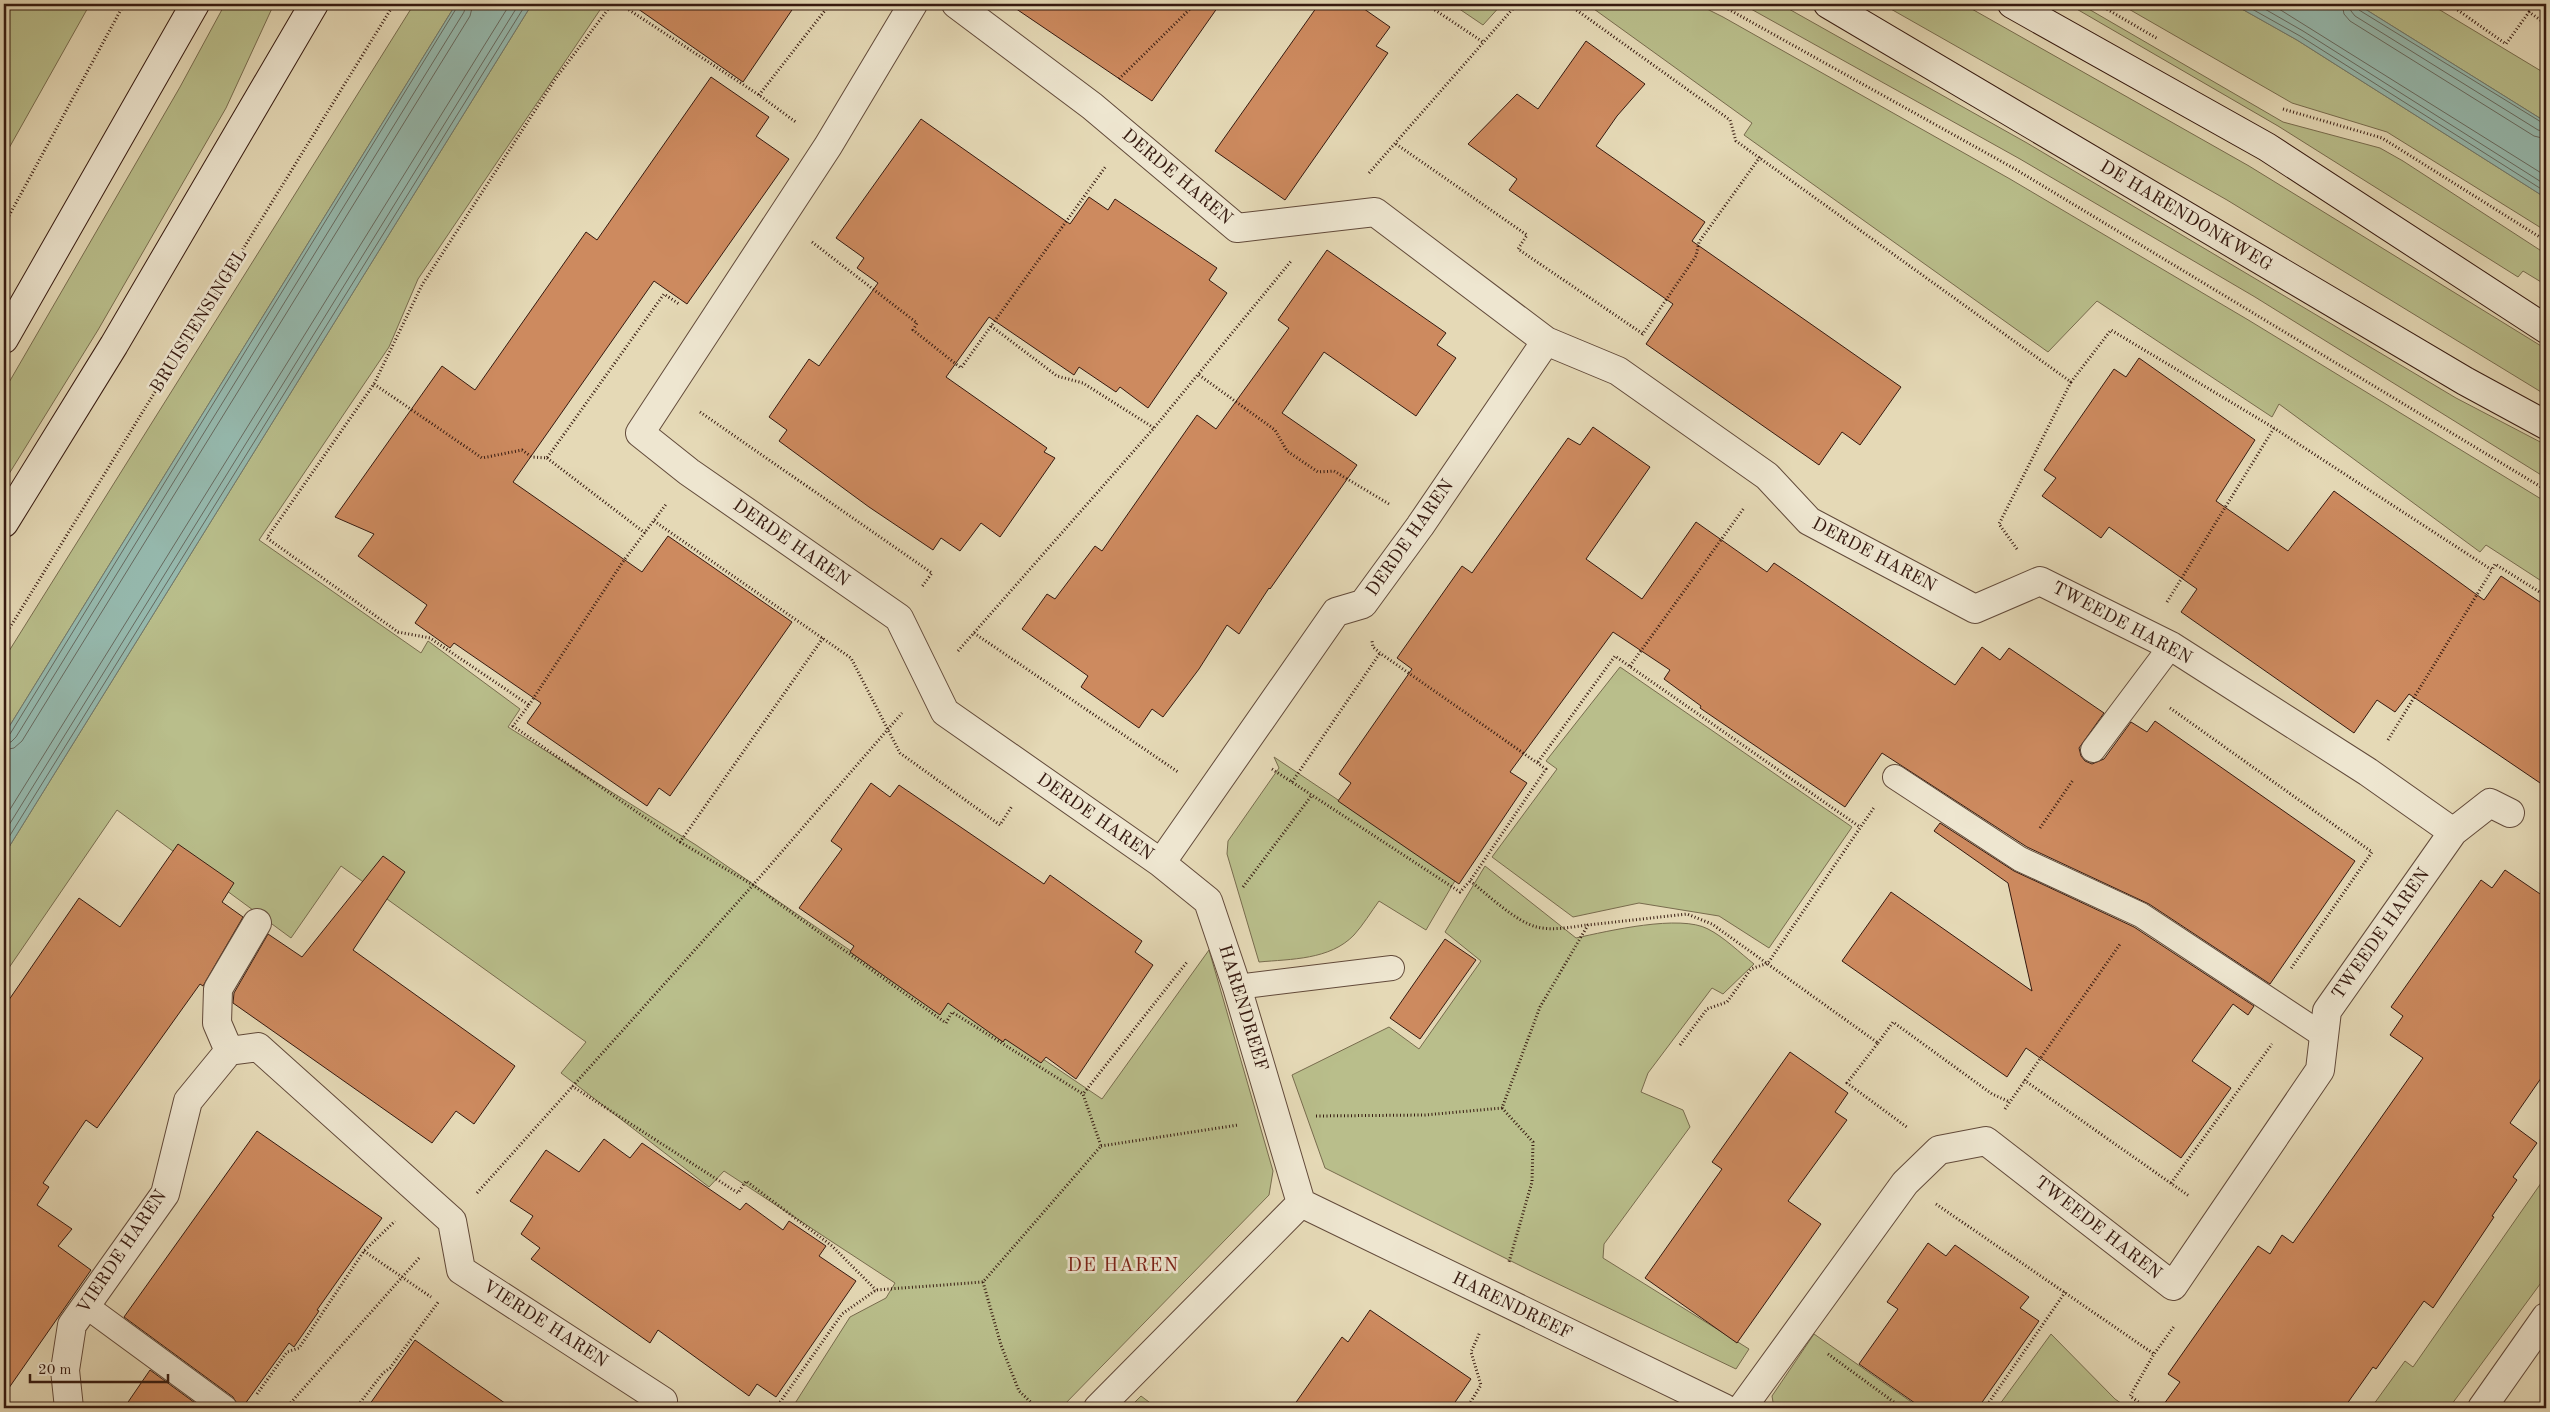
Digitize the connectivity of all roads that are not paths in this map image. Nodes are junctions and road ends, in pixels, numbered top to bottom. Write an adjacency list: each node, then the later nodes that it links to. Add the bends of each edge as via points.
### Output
1 (195, 4): 8 (street)
2 (314, 4): 11 (street, via 114,345)
3 (912, 4): 18 (street, DERDE HAREN, via 828,146 640,433 689,472 899,618 945,712)
4 (956, 4): 9 (street, DERDE HAREN, via 1092,106 1237,228 1375,212)
5 (1828, 4): 10 (street, DE HARENDONKWEG, via 2465,381)
6 (2012, 4): 7 (street, via 2267,147)
7 (2546, 329)
8 (4, 339)
9 (1546, 340): 12 (street, DERDE HAREN, via 1618,372 1767,476 1809,521 1975,609); 18 (street, DERDE HAREN, via 1363,604 1336,612)
10 (2546, 425)
11 (4, 523)
12 (2040, 581): 13 (street, TWEEDE HAREN)
13 (2172, 646): 14 (lane); 17 (street, TWEEDE HAREN, via 2368,772)
14 (2093, 750)
15 (1895, 777): 22 (lane, via 2020,858 2141,915)
16 (2510, 813): 17 (street, TWEEDE HAREN, via 2490,803)
17 (2453, 832): 22 (street, TWEEDE HAREN, via 2327,1011)
18 (1161, 863): 21 (street, HARENDREEF, via 1208,901)
19 (257, 923): 23 (street, via 218,989 217,1023)
20 (1392, 968): 21 (lane)
21 (1237, 987): 24 (street, HARENDREEF)
22 (2324, 1036): 32 (street, TWEEDE HAREN, via 2320,1070 2173,1286 1986,1140 1939,1150 1905,1183)
23 (228, 1051): 25 (street, VIERDE HAREN, via 188,1102 166,1194); 27 (street, VIERDE HAREN, via 258,1047 452,1221 461,1270)
24 (1301, 1203): 30 (street); 31 (street, HARENDREEF)
25 (86, 1306): 28 (street, VIERDE HAREN, via 72,1325 65,1370); 29 (lane)
26 (2546, 1317): 33 (street)
27 (664, 1406)
28 (68, 1408)
29 (225, 1408)
30 (1098, 1408)
31 (1724, 1408)
32 (1742, 1408)
33 (2482, 1408)

